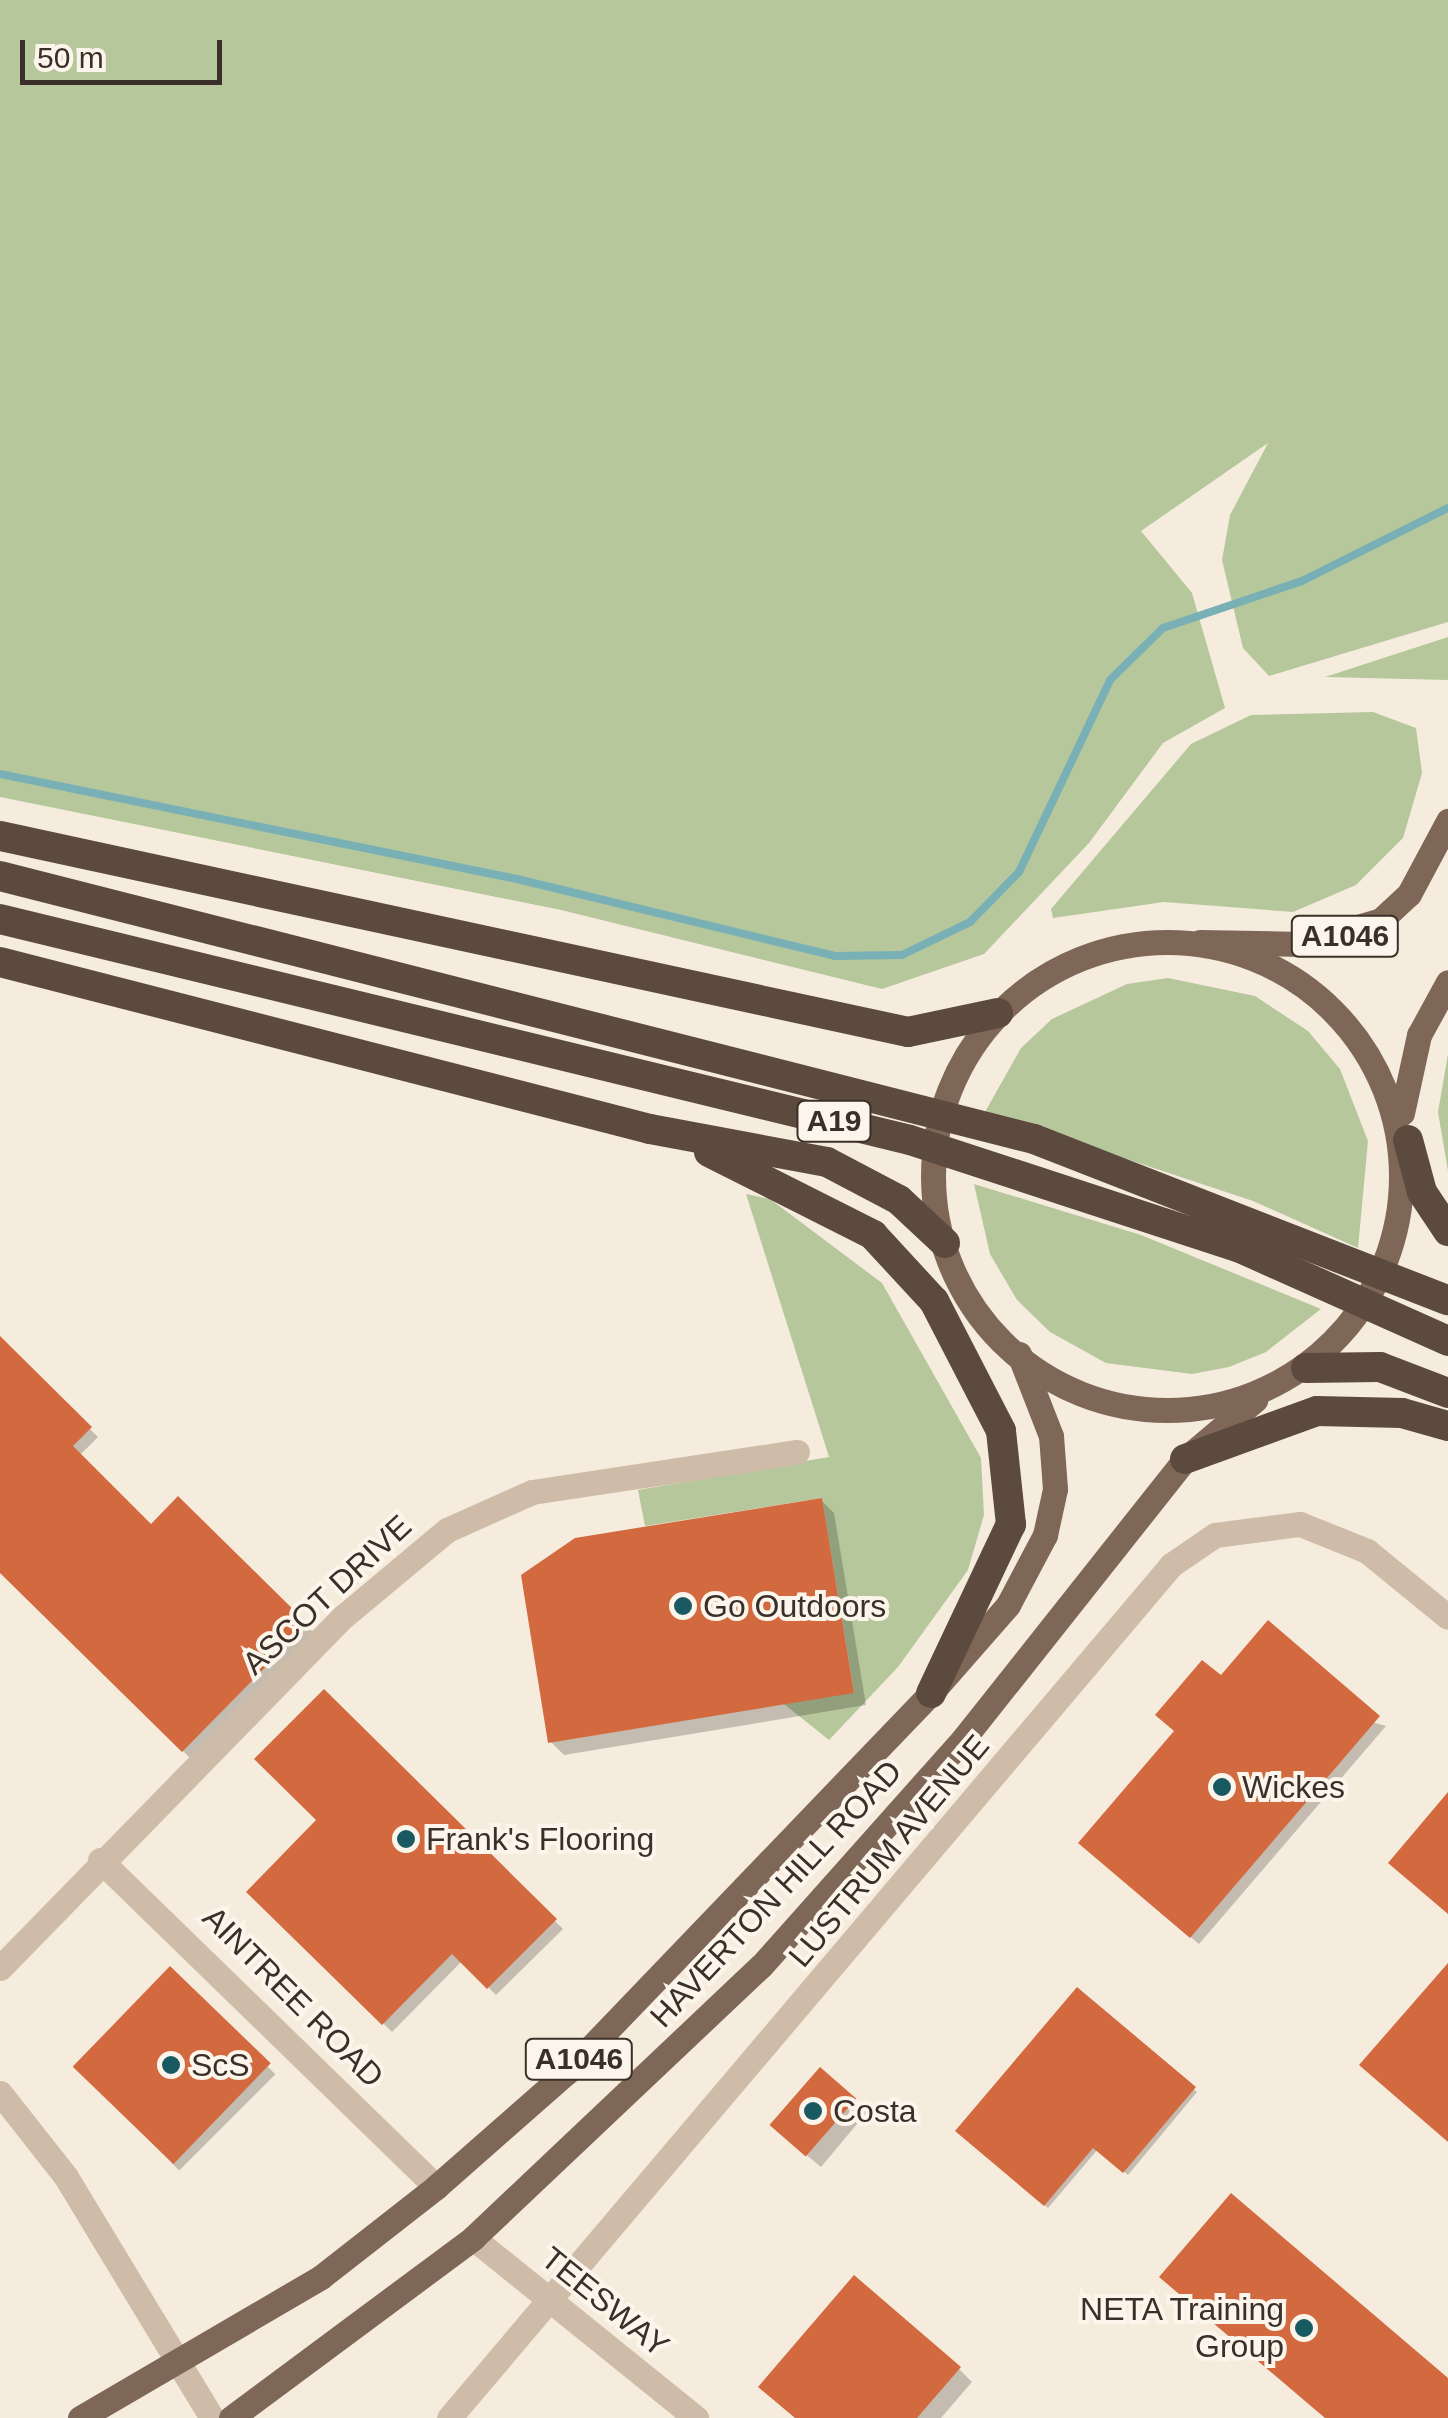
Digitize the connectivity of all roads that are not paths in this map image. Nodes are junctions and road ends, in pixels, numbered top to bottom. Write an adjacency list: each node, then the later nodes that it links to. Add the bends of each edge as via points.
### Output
1 (1448, 821): 5 (main road, A1046, via 1440,849 1382,920 1300,944)
2 (0, 836): 8 (highway, via 908,1032)
3 (0, 876): 13 (highway, A19, via 1034,1139)
4 (0, 918): 14 (highway, A19, via 928,1145 1238,1248)
5 (1185, 943): 8 (main road, A1046, via 1098,951); 9 (main road, A1046, via 1290,982 1320,1003)
6 (0, 962): 10 (highway, A19)
7 (1448, 982): 9 (main road, A1046, via 1419,1035)
8 (998, 1012): 12 (main road, A1046, via 952,1068 929,1136)
9 (1404, 1127): 11 (highway, via 1422,1192); 16 (main road, A1046, via 1396,1242 1369,1298)
10 (650, 1129): 12 (highway, A19, via 827,1162 899,1200); 23 (highway, A1046, via 766,1173 873,1235 934,1302 1002,1431 1010,1524)
11 (1448, 1231)
12 (945, 1243): 15 (main road, A1046)
13 (1448, 1300)
14 (1448, 1341)
15 (1019, 1354): 18 (main road, A1046, via 1069,1389 1142,1408 1216,1407); 23 (main road, HAVERTON HILL ROAD / A1046, via 1050,1436 1055,1489 1045,1535 1008,1605)
16 (1306, 1368): 17 (highway, via 1380,1367); 18 (main road, A1046)
17 (1448, 1393)
18 (1263, 1394): 21 (main road, HAVERTON HILL ROAD / A1046)
19 (1448, 1426): 21 (highway, via 1402,1413 1317,1411)
20 (797, 1452): 24 (street, ASCOT DRIVE, via 532,1492 447,1530 344,1616)
21 (1186, 1459): 28 (main road, HAVERTON HILL ROAD / A1046, via 964,1738 761,1966)
22 (1448, 1617): 29 (street, LUSTRUM AVENUE, via 1367,1551 1300,1524 1216,1535 1171,1565)
23 (931, 1693): 27 (main road, HAVERTON HILL ROAD / A1046, via 566,2072)
24 (100, 1860): 25 (street, ASCOT DRIVE); 27 (street, AINTREE ROAD)
25 (0, 1968)
26 (0, 2093): 30 (street, via 66,2177)
27 (436, 2187): 30 (main road, HAVERTON HILL ROAD / A1046, via 321,2277)
28 (473, 2238): 29 (street, TEESWAY); 33 (main road, HAVERTON HILL ROAD / A1046)
29 (551, 2296): 34 (street, LUSTRUM AVENUE); 35 (street, TEESWAY)
30 (178, 2368): 31 (main road, A1046); 32 (street)
31 (80, 2418)
32 (212, 2418)
33 (231, 2418)
34 (449, 2418)
35 (696, 2418)

